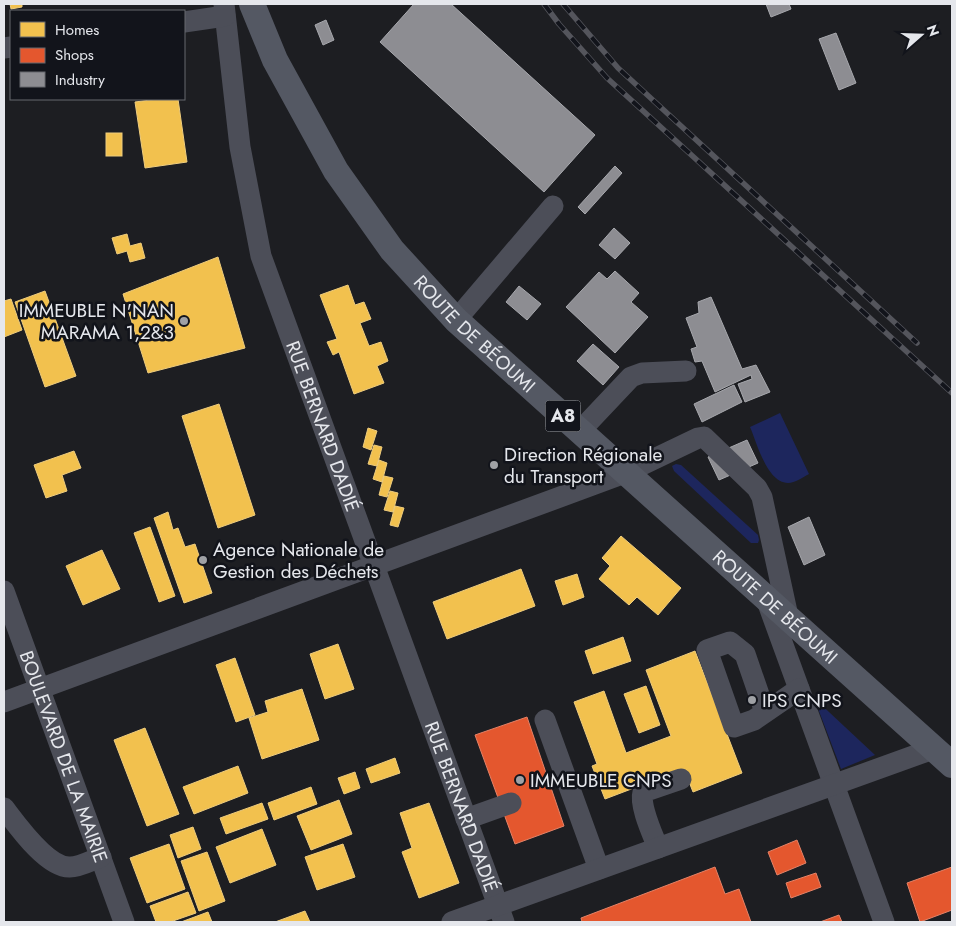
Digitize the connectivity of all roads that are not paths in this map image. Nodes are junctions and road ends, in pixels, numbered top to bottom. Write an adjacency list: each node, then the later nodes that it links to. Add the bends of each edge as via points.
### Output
1 (252, 4): 5 (main road, ROUTE DE BÉOUMI / A8, via 275,60 336,171 392,250)
2 (224, 10): 3 (street); 9 (street, RUE BERNARD DADIÉ, via 240,147 261,256)
3 (185, 22)
4 (553, 206): 5 (street)
5 (456, 320): 7 (main road, ROUTE DE BÉOUMI / A8)
6 (686, 371): 7 (street, via 642,373 631,377)
7 (580, 432): 8 (main road, ROUTE DE BÉOUMI / A8)
8 (625, 473): 9 (street); 11 (main road, ROUTE DE BÉOUMI / A8); 12 (street, via 704,437 757,488 762,497)
9 (374, 566): 13 (street); 23 (street, RUE BERNARD DADIÉ)
10 (4, 591): 13 (street, BOULEVARD DE LA MAIRIE)
11 (766, 598): 12 (main road, ROUTE DE BÉOUMI / A8); 14 (street)
12 (790, 620): 18 (main road, ROUTE DE BÉOUMI / A8)
13 (40, 689): 15 (street); 25 (street, BOULEVARD DE LA MAIRIE)
14 (799, 689): 16 (street); 20 (street)
15 (4, 702)
16 (766, 712)
17 (546, 720): 26 (street)
18 (943, 757): 20 (street)
19 (681, 779): 24 (street, via 643,792 646,816)
20 (834, 784): 24 (street); 30 (street)
21 (511, 803): 23 (street)
22 (4, 808): 25 (street, via 21,832 52,862 70,867)
23 (466, 819): 27 (street, RUE BERNARD DADIÉ)
24 (658, 848): 26 (street)
25 (101, 857): 28 (street, BOULEVARD DE LA MAIRIE)
26 (599, 869): 27 (street)
27 (501, 914): 29 (street)
28 (124, 922)
29 (452, 922)
30 (884, 922)

